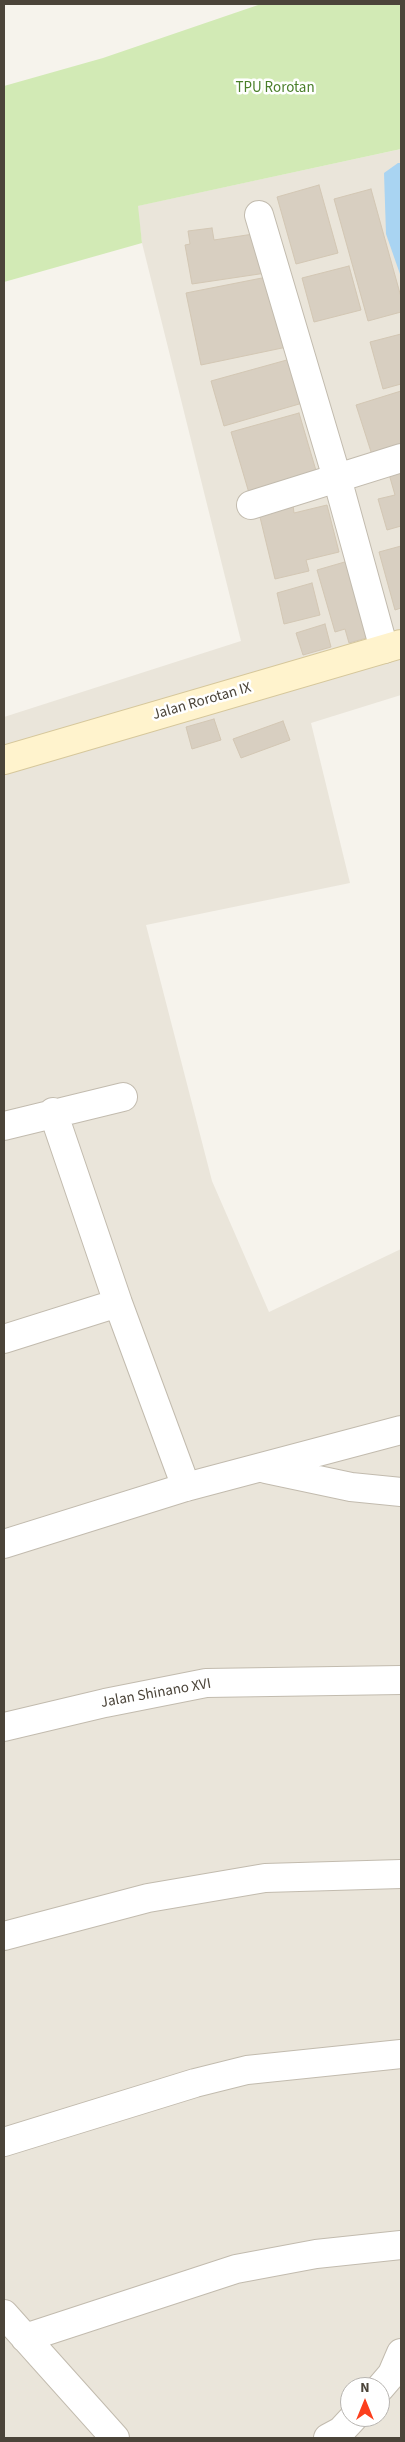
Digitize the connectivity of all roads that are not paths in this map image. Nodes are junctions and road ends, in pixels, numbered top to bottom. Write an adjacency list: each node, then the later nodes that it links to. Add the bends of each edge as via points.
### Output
1 (259, 215): 3 (street)
2 (401, 458): 3 (street)
3 (337, 478): 4 (street); 5 (street)
4 (251, 505)
5 (393, 646): 6 (street, Jalan Rorotan IX)
6 (4, 760)
7 (123, 1097): 8 (street)
8 (53, 1112): 9 (street); 10 (street)
9 (4, 1126)
10 (118, 1304): 11 (street); 14 (street)
11 (4, 1338)
12 (401, 1430): 13 (street)
13 (262, 1468): 14 (street); 15 (street, via 351,1487)
14 (186, 1487): 16 (street)
15 (401, 1492)
16 (4, 1544)
17 (401, 1680): 18 (street, Jalan Shinano XVI, via 206,1683)
18 (4, 1727)
19 (401, 1874): 20 (street, via 265,1878 148,1898)
20 (4, 1936)
21 (401, 2054): 22 (street, via 247,2070)
22 (4, 2142)
23 (401, 2245): 25 (street, via 316,2254 236,2269)
24 (4, 2314): 25 (street)
25 (26, 2338): 29 (street)
26 (401, 2353): 27 (street)
27 (389, 2377)
28 (345, 2427): 30 (street)
29 (115, 2438)
30 (328, 2438)

